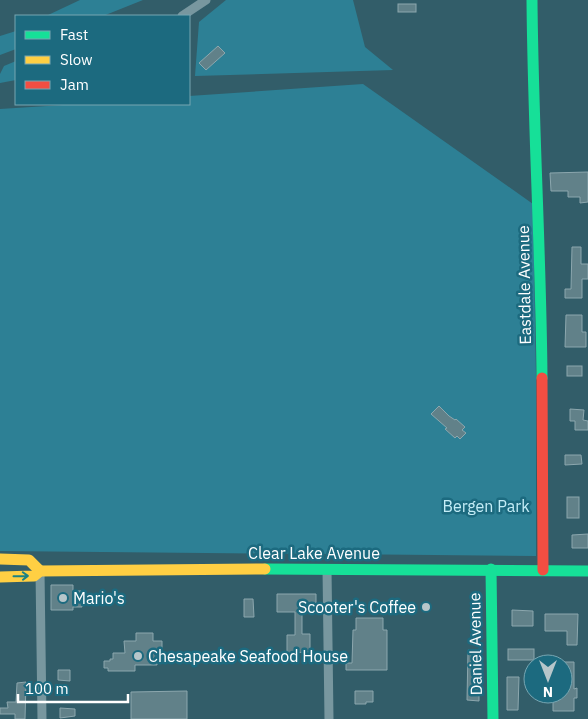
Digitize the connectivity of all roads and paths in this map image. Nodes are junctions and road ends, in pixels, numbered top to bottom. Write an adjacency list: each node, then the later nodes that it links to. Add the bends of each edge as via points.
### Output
1 (206, 0): 3 (street)
2 (532, 0): 7 (street, Eastdale Avenue, via 541,328)
3 (184, 15)
4 (0, 559): 8 (street, Clear Lake Avenue, via 28,560)
5 (327, 569): 6 (street, Clear Lake Avenue); 8 (street, Clear Lake Avenue); 12 (street)
6 (491, 569): 7 (street, Clear Lake Avenue); 13 (street, Daniel Avenue)
7 (542, 570): 9 (street, Clear Lake Avenue)
8 (40, 571): 10 (street, Clear Lake Avenue, one-way to 8, via 34,576); 11 (street)
9 (588, 571)
10 (0, 577)
11 (42, 719)
12 (329, 719)
13 (493, 719)

